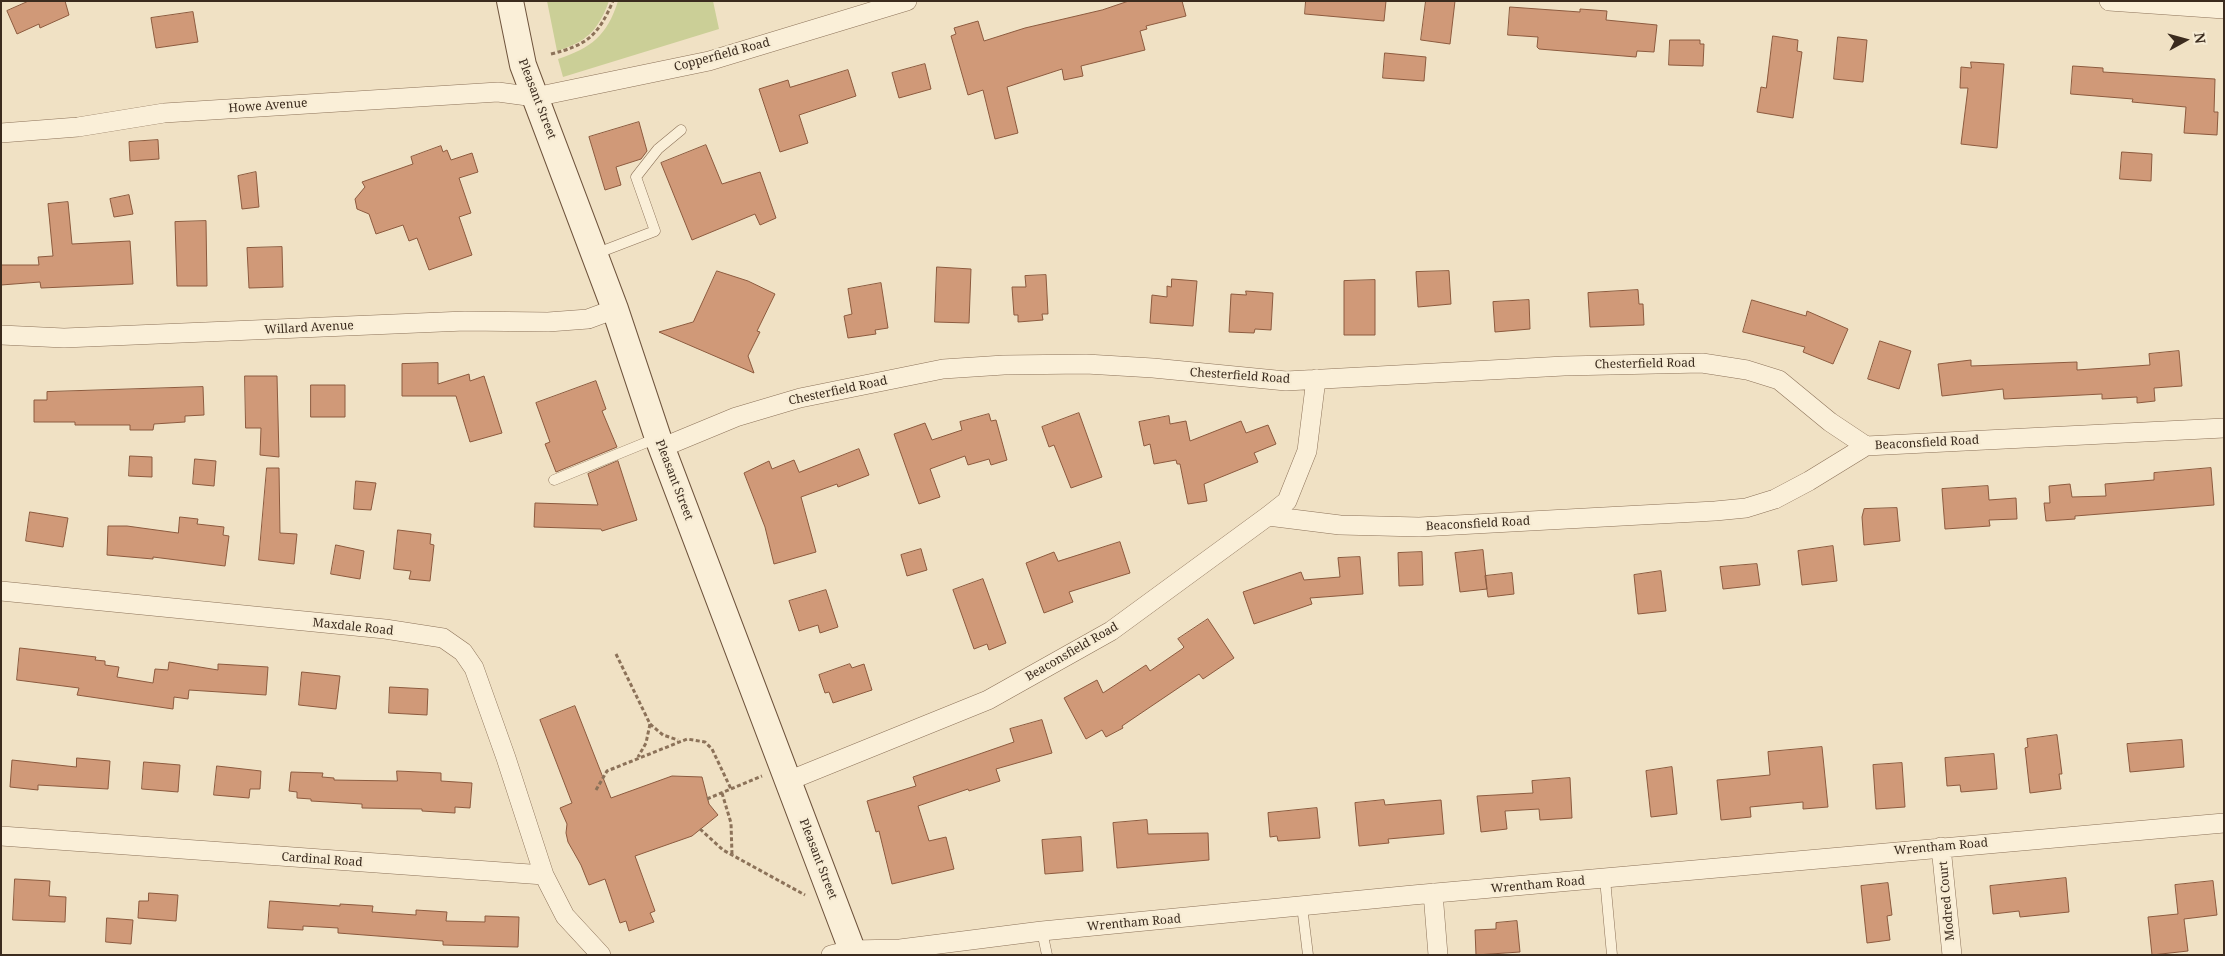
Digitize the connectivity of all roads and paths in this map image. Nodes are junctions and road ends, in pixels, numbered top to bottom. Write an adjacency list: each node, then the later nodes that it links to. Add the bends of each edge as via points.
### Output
1 (510, 1): 7 (main road, Pleasant Street, via 522,65)
2 (613, 1): 6 (path, via 606,18 584,44)
3 (907, 1): 7 (street, Copperfield Road, via 709,61)
4 (2110, 1): 5 (street)
5 (2224, 9)
6 (551, 54)
7 (535, 97): 9 (street, Howe Avenue, via 498,92 246,107 164,113 78,127); 10 (main road, Pleasant Street)
8 (681, 130): 10 (lane, via 658,149 636,177 655,231)
9 (1, 133)
10 (594, 254): 11 (main road, Pleasant Street)
11 (616, 309): 12 (street, Willard Avenue, via 588,318 548,322 465,321 64,338); 15 (main road, Pleasant Street)
12 (1, 335)
13 (1316, 379): 15 (street, Chesterfield Road, via 1286,381 1086,364 944,369 800,398); 16 (street, Chesterfield Road, via 1564,366 1702,363 1747,370 1779,380 1830,422); 18 (street, via 1306,451 1287,501)
14 (2224, 428): 16 (street, Beaconsfield Road)
15 (660, 443): 17 (lane); 24 (main road, Pleasant Street)
16 (1866, 446): 18 (street, Beaconsfield Road, via 1809,481 1746,508 1420,527 1340,525)
17 (554, 480)
18 (1268, 516): 24 (street, Beaconsfield Road, via 1111,631 988,700)
19 (1, 591): 34 (street, Maxdale Road, via 386,629 443,638 464,652 474,668)
20 (616, 654): 21 (path)
21 (650, 724): 22 (path, via 663,735); 23 (path, via 646,743)
22 (679, 740): 23 (path); 25 (path, via 705,742 718,758)
23 (637, 758): 26 (path, via 607,771)
24 (776, 778): 25 (path); 40 (main road, Pleasant Street)
25 (731, 789): 27 (path)
26 (596, 790)
27 (722, 793): 28 (path); 33 (path, via 731,823)
28 (707, 799)
29 (2224, 823): 32 (street, Wrentham Road)
30 (700, 829): 33 (path)
31 (1, 836): 34 (street, Cardinal Road)
32 (1941, 846): 35 (street, Wrentham Road); 46 (street, Modred Court)
33 (732, 855): 37 (path)
34 (544, 875): 41 (street, via 565,916)
35 (1605, 879): 36 (street, Wrentham Road); 45 (lane)
36 (1433, 893): 38 (street, Wrentham Road); 44 (street)
37 (809, 897)
38 (1302, 906): 39 (street, Wrentham Road); 43 (lane)
39 (1042, 931): 40 (street, Wrentham Road); 42 (lane)
40 (846, 953)
41 (601, 955)
42 (1047, 955)
43 (1308, 955)
44 (1438, 955)
45 (1612, 955)
46 (1952, 955)

